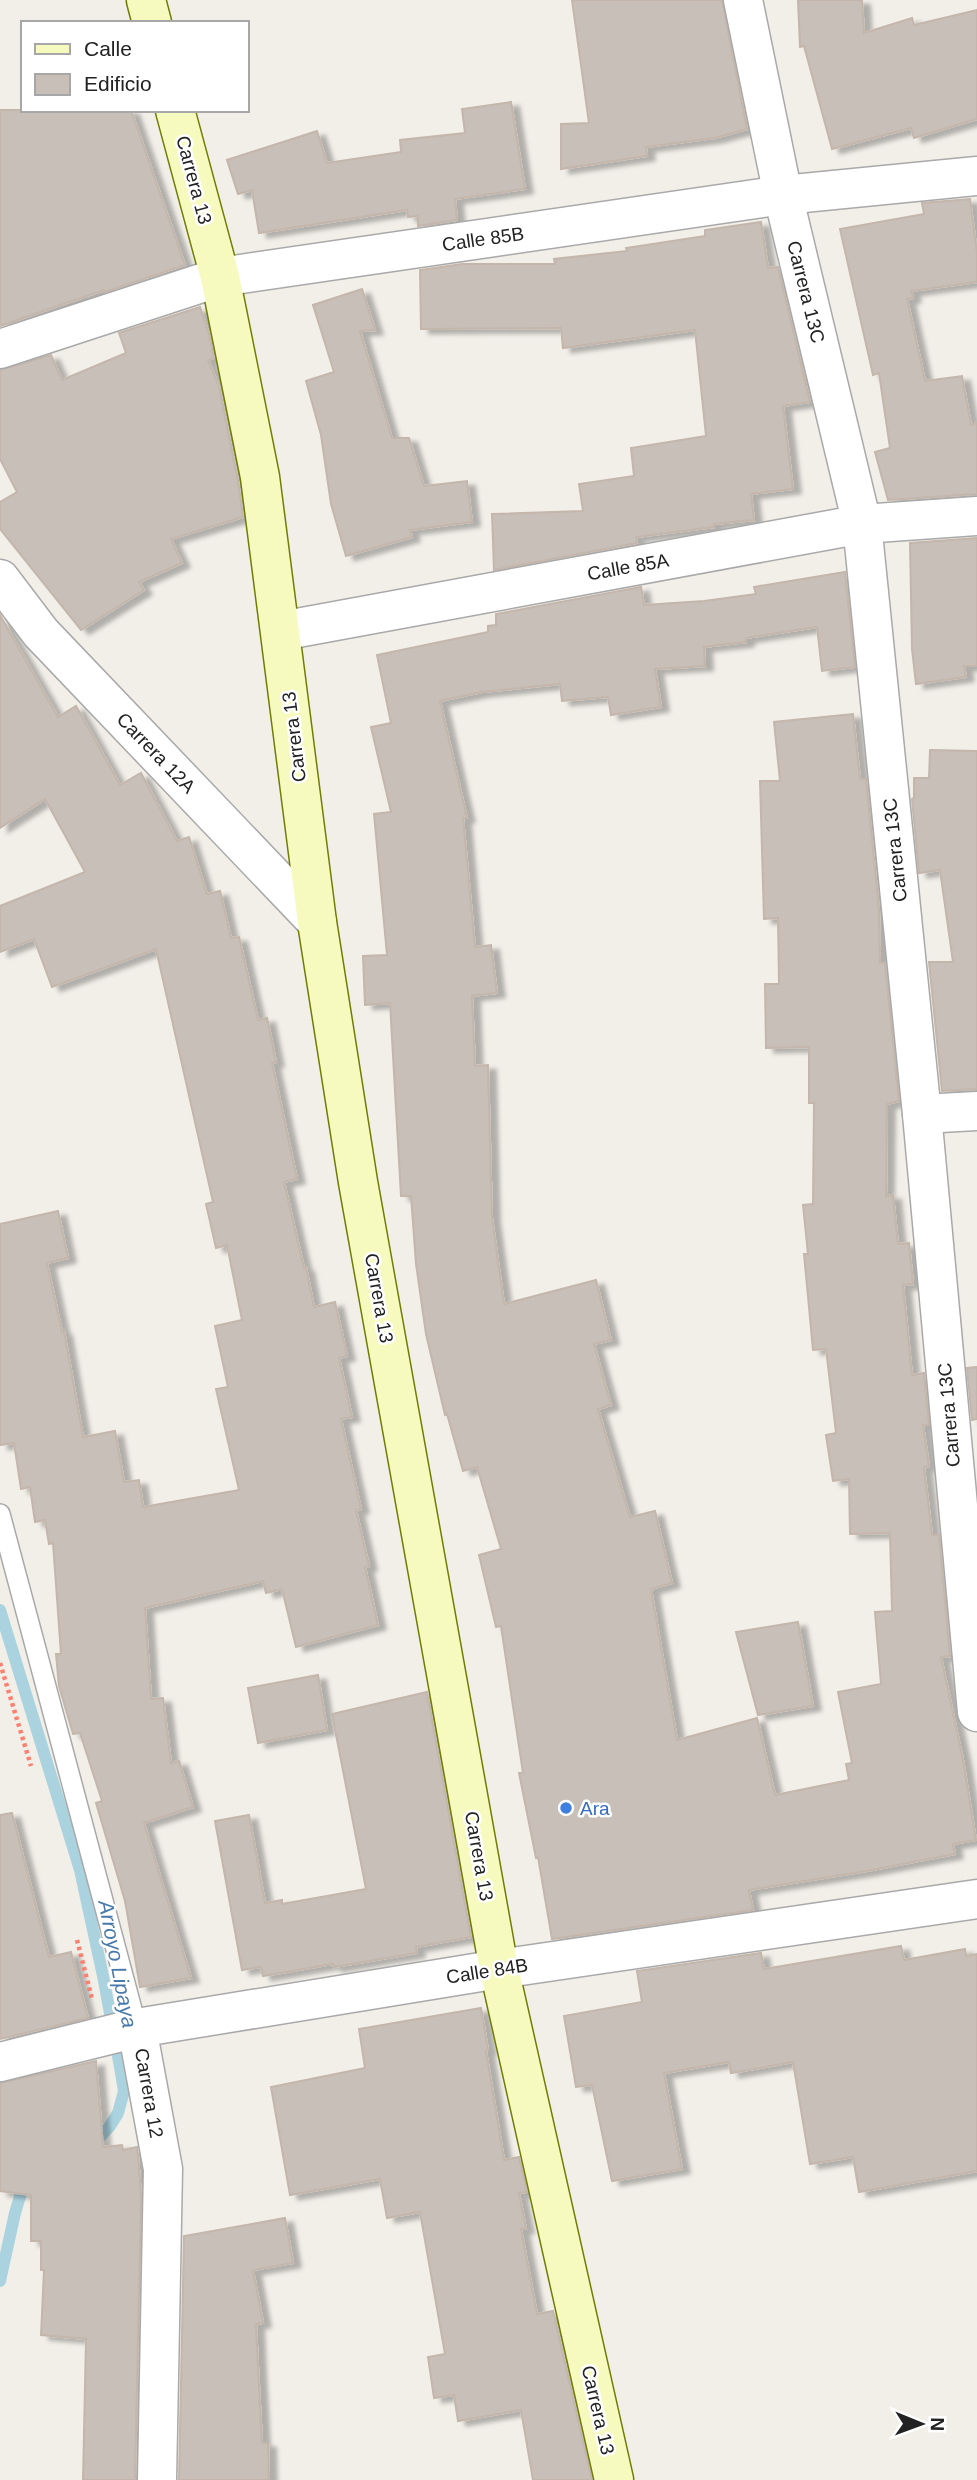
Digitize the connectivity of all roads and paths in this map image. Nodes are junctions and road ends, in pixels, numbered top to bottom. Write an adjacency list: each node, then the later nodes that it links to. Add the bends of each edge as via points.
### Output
1 (146, 0): 3 (street)
2 (743, 0): 6 (street, Carrera 13C)
3 (151, 21)
4 (176, 112): 7 (street, Carrera 13)
5 (977, 176): 6 (street, Calle 85B)
6 (783, 195): 7 (street, Calle 85B); 10 (street, Carrera 13C)
7 (220, 277): 8 (street, Calle 85B); 12 (street, Carrera 13, via 260,477)
8 (0, 349)
9 (977, 516): 10 (street, Calle 85A)
10 (862, 524): 12 (street, Calle 85A); 15 (street, Carrera 13C)
11 (0, 579): 13 (street, Carrera 12A, via 41,633)
12 (281, 631): 13 (street, Carrera 13)
13 (317, 922): 22 (street, Carrera 13, via 358,1182)
14 (977, 1111): 15 (street)
15 (922, 1114): 18 (street, Carrera 13C)
16 (0, 1514): 23 (lane, Carrera 12)
17 (0, 1662): 19 (path)
18 (977, 1712)
19 (35, 1778)
20 (977, 1899): 22 (street, Calle 84B)
21 (76, 1934): 23 (path)
22 (499, 1969): 23 (street, Calle 84B); 26 (street, Carrera 13)
23 (122, 2033): 24 (street, Calle 84B); 25 (street, Carrera 12, via 163,2169)
24 (0, 2062)
25 (157, 2480)
26 (614, 2480)

